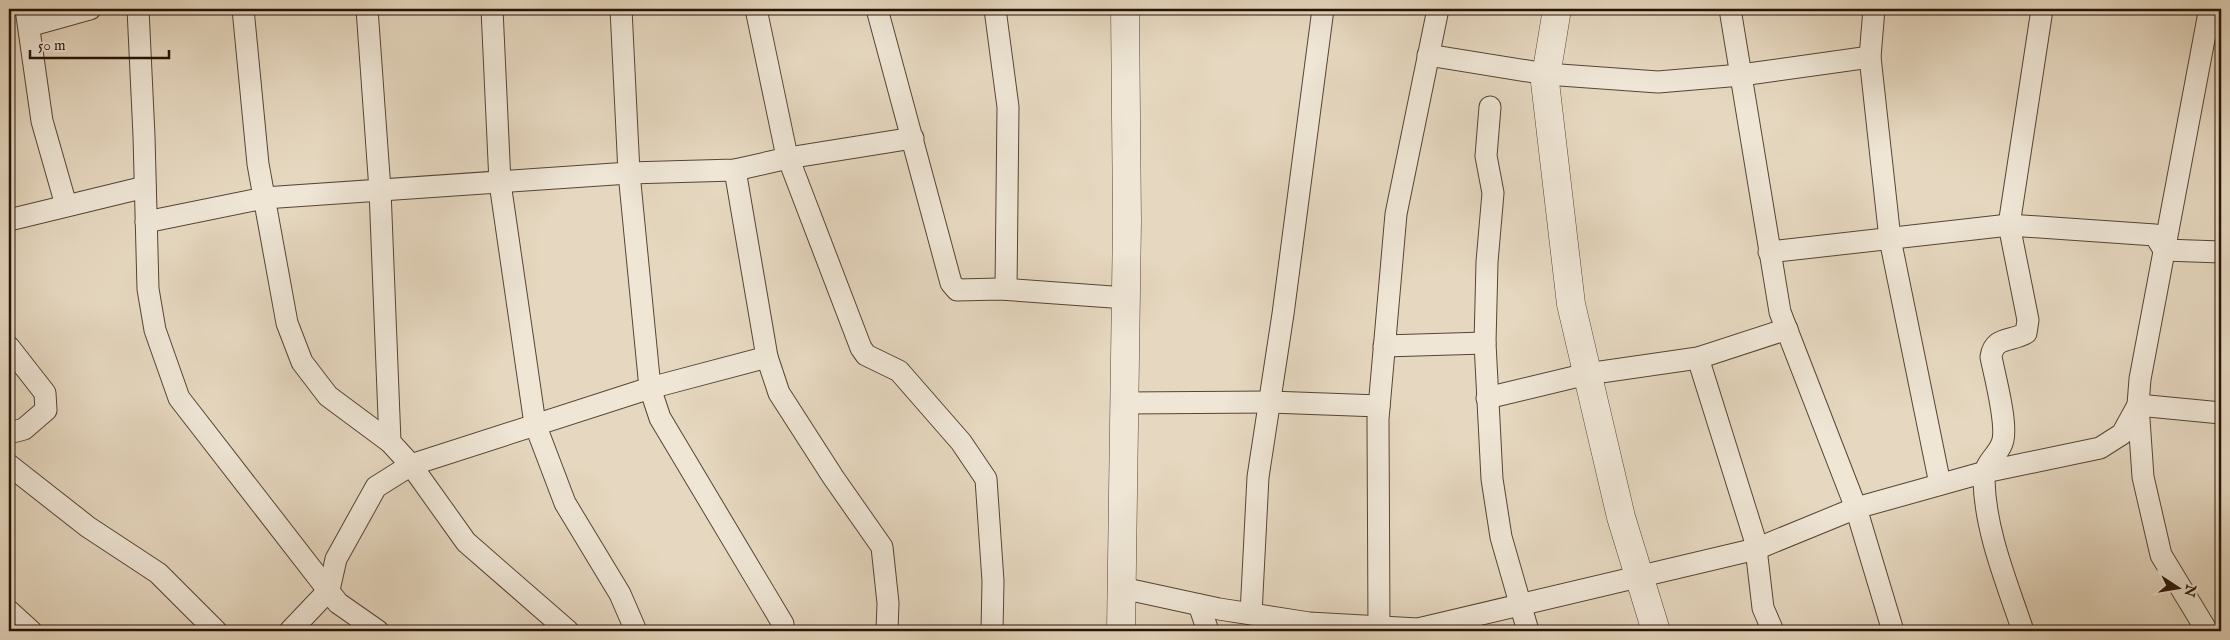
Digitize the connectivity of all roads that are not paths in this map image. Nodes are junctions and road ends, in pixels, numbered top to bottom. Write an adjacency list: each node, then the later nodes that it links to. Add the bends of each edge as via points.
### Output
1 (90, 9): 17 (street)
2 (138, 9): 29 (street)
3 (243, 9): 31 (street)
4 (367, 9): 30 (street)
5 (492, 9): 28 (street)
6 (621, 9): 27 (street)
7 (756, 9): 25 (street)
8 (877, 9): 24 (street)
9 (995, 9): 40 (street, via 1008,107)
10 (1125, 9): 41 (street)
11 (1323, 9): 51 (street)
12 (1438, 9): 19 (street)
13 (1557, 9): 21 (street)
14 (1730, 9): 22 (street)
15 (1874, 9): 20 (street)
16 (2041, 16): 35 (street)
17 (28, 17): 32 (street, via 42,121)
18 (2208, 18): 37 (street)
19 (1428, 55): 21 (street); 44 (street, via 1396,214)
20 (1870, 57): 22 (street); 36 (street)
21 (1546, 74): 22 (street, via 1658,82); 48 (street, via 1571,304)
22 (1741, 75): 38 (street)
23 (1490, 107): 43 (street, via 1486,156 1493,193)
24 (912, 138): 25 (street); 40 (street, via 951,282 957,290)
25 (788, 158): 26 (street); 83 (street, via 861,348 866,355 899,371 961,442 986,479 993,581)
26 (735, 170): 27 (street); 46 (street)
27 (629, 173): 28 (street); 49 (street)
28 (500, 183): 30 (street); 56 (street)
29 (145, 187): 32 (street); 34 (street)
30 (380, 190): 31 (street); 58 (street)
31 (264, 198): 34 (street); 58 (street, via 286,324 302,362 328,396)
32 (66, 205): 33 (street)
33 (9, 220)
34 (146, 222): 67 (street, via 148,289 155,330 180,398)
35 (2009, 225): 36 (street); 37 (street, via 2155,235); 61 (street, via 2028,320 2026,333 2000,340 1993,346 1991,357 2004,434)
36 (1890, 239): 38 (street); 62 (street)
37 (2164, 250): 39 (street); 53 (street)
38 (1770, 252): 42 (street, via 1780,312)
39 (2221, 252)
40 (1006, 289): 41 (street)
41 (1126, 298): 52 (street)
42 (1787, 330): 47 (street); 63 (street)
43 (1485, 343): 44 (street); 50 (street)
44 (1384, 346): 54 (street)
45 (9, 347): 57 (street, via 45,393 46,410 24,429)
46 (768, 357): 49 (street); 82 (street, via 779,393 882,547 888,603)
47 (1698, 358): 48 (street); 64 (street)
48 (1587, 374): 50 (street); 65 (street, via 1621,517)
49 (650, 388): 56 (street); 81 (street, via 660,418 783,624)
50 (1487, 398): 68 (street, via 1492,479 1501,537)
51 (1270, 402): 52 (street); 54 (street); 71 (street, via 1258,477)
52 (1124, 403): 66 (street)
53 (2138, 405): 55 (street); 61 (street, via 2122,434 2100,448); 91 (street, via 2143,477 2161,555)
54 (1379, 406): 73 (street)
55 (2221, 413)
56 (534, 424): 60 (street); 80 (street, via 565,504 620,594)
57 (9, 433)
58 (390, 442): 60 (street)
59 (9, 465): 76 (street, via 88,527 158,573)
60 (411, 465): 67 (street, via 376,487 336,559); 79 (street, via 466,542)
61 (1985, 472): 62 (street); 90 (street, via 1991,531)
62 (1940, 484): 63 (street)
63 (1856, 508): 64 (street); 89 (street)
64 (1756, 549): 65 (street); 88 (street, via 1764,608)
65 (1639, 577): 68 (street); 87 (street)
66 (1122, 588): 69 (street); 84 (street)
67 (329, 590): 77 (street); 78 (street, via 338,603)
68 (1520, 604): 74 (street); 86 (street)
69 (1200, 605): 71 (street); 85 (street)
70 (9, 611): 75 (street)
71 (1251, 614): 72 (street)
72 (1310, 627): 73 (street)
73 (1379, 627): 74 (street)
74 (1418, 630)
75 (31, 631)
76 (216, 631)
77 (290, 631)
78 (378, 631)
79 (568, 631)
80 (636, 631)
81 (783, 631)
82 (887, 631)
83 (992, 631)
84 (1121, 631)
85 (1208, 631)
86 (1528, 631)
87 (1656, 631)
88 (1773, 631)
89 (1892, 631)
90 (2023, 631)
91 (2208, 631)

